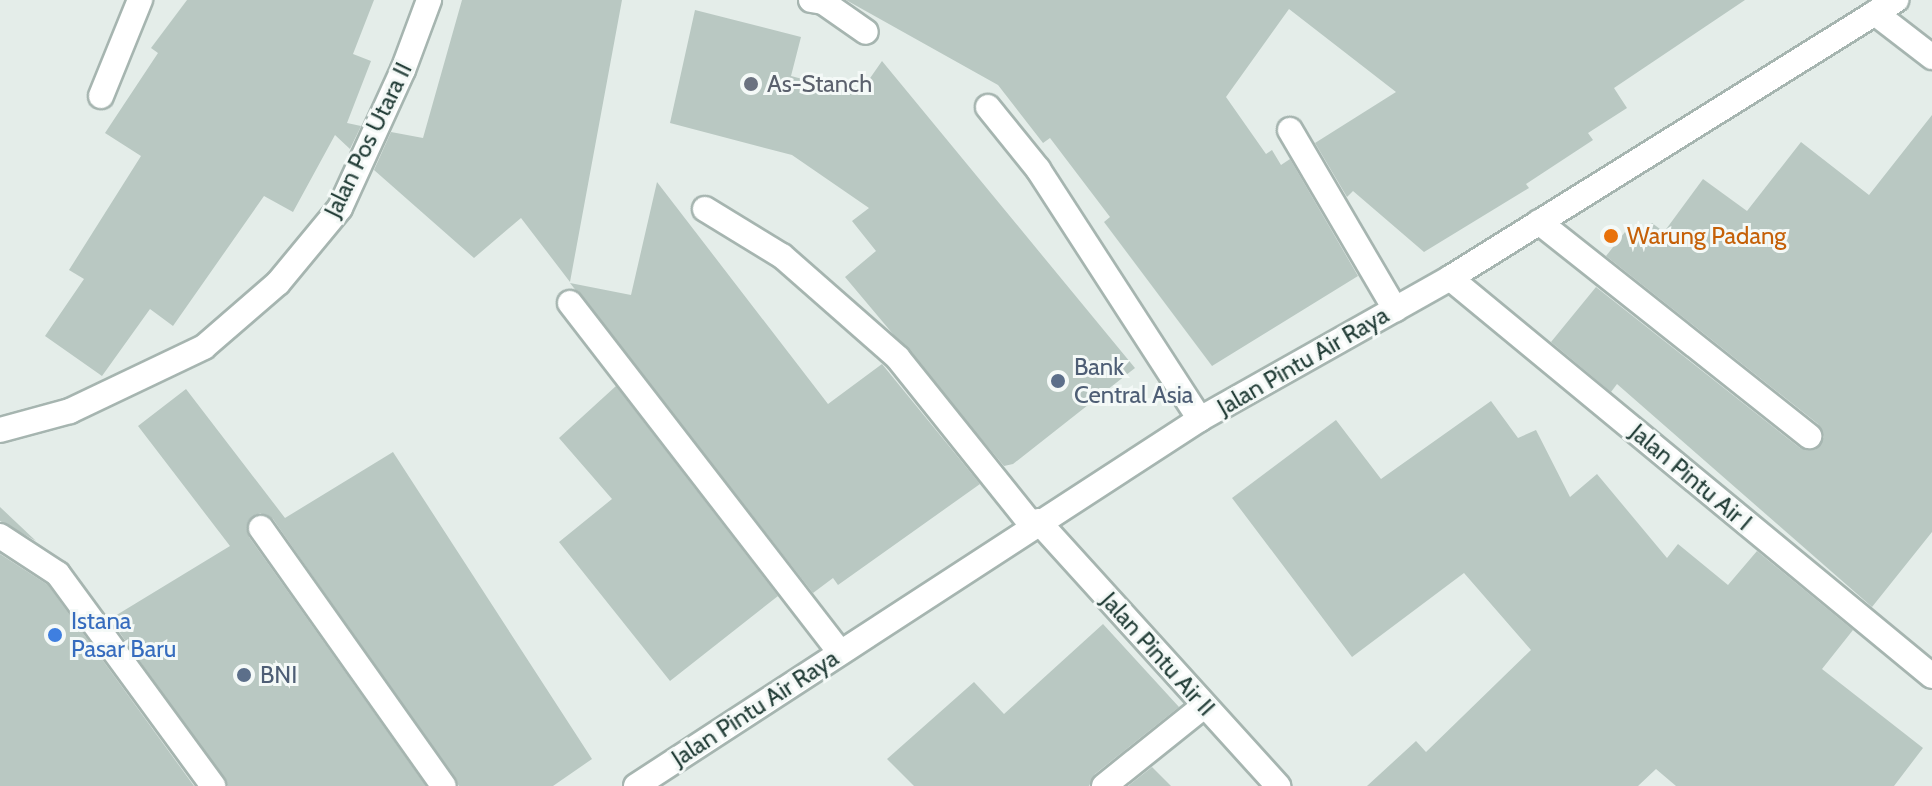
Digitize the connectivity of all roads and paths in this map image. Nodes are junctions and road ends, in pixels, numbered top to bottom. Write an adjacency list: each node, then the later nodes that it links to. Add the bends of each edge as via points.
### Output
1 (140, 0): 7 (street)
2 (429, 0): 16 (street, Jalan Pos Utara II, via 340,208 278,283 204,347 70,411)
3 (819, 1): 5 (street)
4 (1885, 6): 6 (street); 11 (street, Jalan Pintu Air Raya)
5 (866, 32)
6 (1932, 57)
7 (101, 96)
8 (988, 107): 15 (street, via 1038,169)
9 (1290, 130): 14 (street)
10 (705, 209): 18 (street, Jalan Pintu Air II, via 782,256 898,358)
11 (1539, 222): 12 (street, Jalan Pintu Air Raya); 17 (street)
12 (1450, 278): 14 (street, Jalan Pintu Air Raya); 22 (street, Jalan Pintu Air I)
13 (570, 303): 21 (street)
14 (1395, 309): 15 (street, Jalan Pintu Air Raya)
15 (1200, 419): 18 (street, Jalan Pintu Air Raya)
16 (0, 430)
17 (1809, 436)
18 (1035, 523): 21 (street, Jalan Pintu Air Raya); 23 (street, Jalan Pintu Air II)
19 (261, 528): 25 (street)
20 (0, 536): 24 (street, via 58,574)
21 (840, 652): 26 (street, Jalan Pintu Air Raya)
22 (1932, 676)
23 (1205, 705): 27 (street); 28 (street, Jalan Pintu Air II)
24 (213, 786)
25 (444, 786)
26 (636, 786)
27 (1104, 786)
28 (1278, 786)

